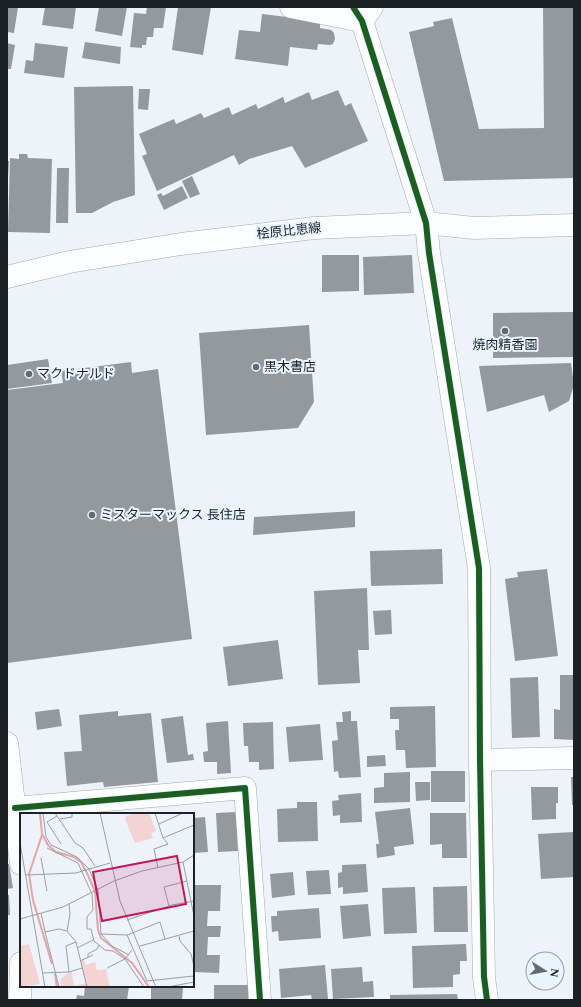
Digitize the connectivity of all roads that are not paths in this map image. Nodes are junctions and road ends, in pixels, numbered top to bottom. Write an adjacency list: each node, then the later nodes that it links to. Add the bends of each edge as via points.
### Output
1 (291, 7): 2 (street)
2 (362, 12): 3 (street)
3 (426, 223): 4 (street, 桧原比恵線, via 474,228); 5 (street, 桧原比恵線, via 314,228 181,244 69,262); 8 (street, via 479,568)
4 (574, 225)
5 (7, 277)
6 (7, 743): 9 (street)
7 (574, 758): 8 (street)
8 (480, 760): 14 (street, via 484,977)
9 (15, 808): 10 (street); 13 (street, via 245,788)
10 (20, 855)
11 (20, 987): 12 (street)
12 (20, 1000)
13 (260, 1000)
14 (487, 1000)

